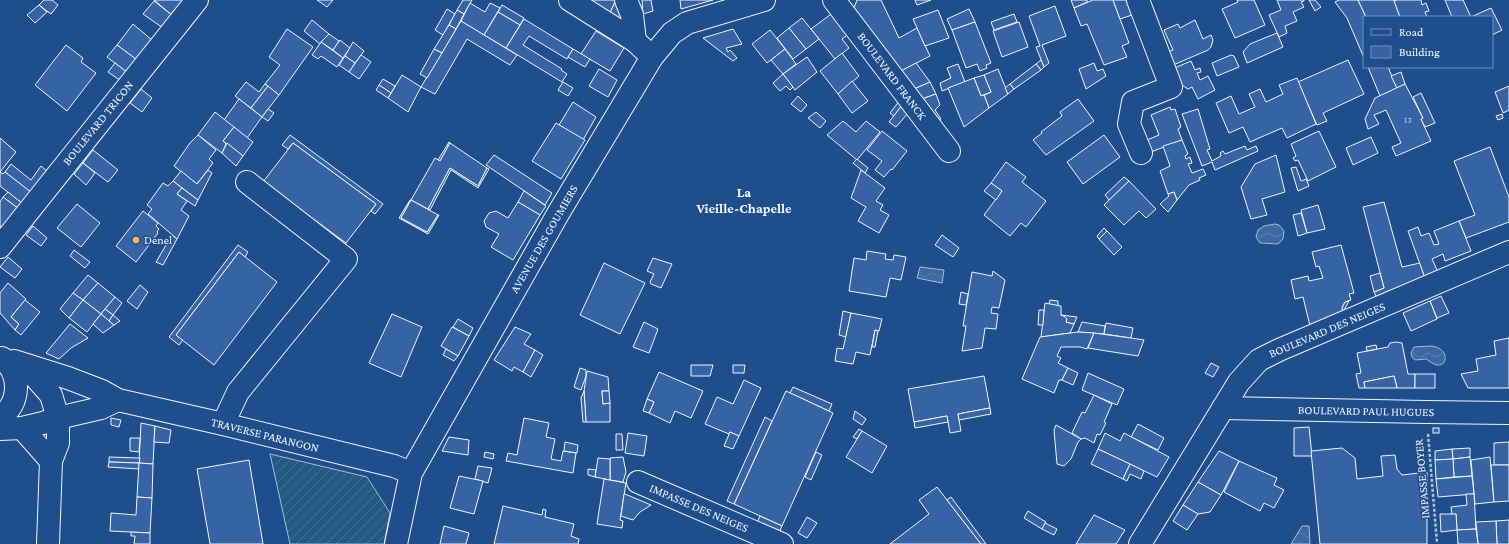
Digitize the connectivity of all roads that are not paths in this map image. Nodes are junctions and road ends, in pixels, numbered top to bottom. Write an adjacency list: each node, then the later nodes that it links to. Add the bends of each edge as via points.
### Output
1 (196, 0): 12 (street, BOULEVARD TRICON)
2 (570, 0): 7 (street)
3 (626, 0): 7 (street, via 632,15)
4 (764, 0): 8 (street, AVENUE DES GOUMIERS, via 688,24 672,33)
5 (834, 0): 9 (street, BOULEVARD FRANCK)
6 (1138, 0): 10 (street, via 1171,87 1133,102 1129,124)
7 (635, 41): 8 (street)
8 (652, 57): 24 (street, AVENUE DES GOUMIERS, via 559,212)
9 (949, 151)
10 (1141, 153)
11 (247, 182): 20 (street, via 346,259 238,392)
12 (0, 247)
13 (1509, 252): 16 (street, BOULEVARD DES NEIGES, via 1259,360 1239,382)
14 (5, 358): 15 (street, TRAVERSE PARANGON, via 82,383); 18 (street, via 14,374 16,398); 19 (street, via 35,377 51,395)
15 (118, 400): 19 (street, via 101,408); 20 (street, TRAVERSE PARANGON)
16 (1223, 408): 17 (street, BOULEVARD PAUL HUGUES); 29 (street, BOULEVARD DES NEIGES)
17 (1509, 413)
18 (0, 418)
19 (58, 418): 21 (street); 23 (street, via 58,443)
20 (223, 424): 24 (street, TRAVERSE PARANGON)
21 (22, 428): 22 (street); 23 (street)
22 (0, 429)
23 (51, 461): 26 (street)
24 (411, 472): 27 (street, AVENUE DES GOUMIERS)
25 (638, 482): 28 (street, IMPASSE DES NEIGES)
26 (48, 544)
27 (396, 544)
28 (782, 544)
29 (1140, 544)

